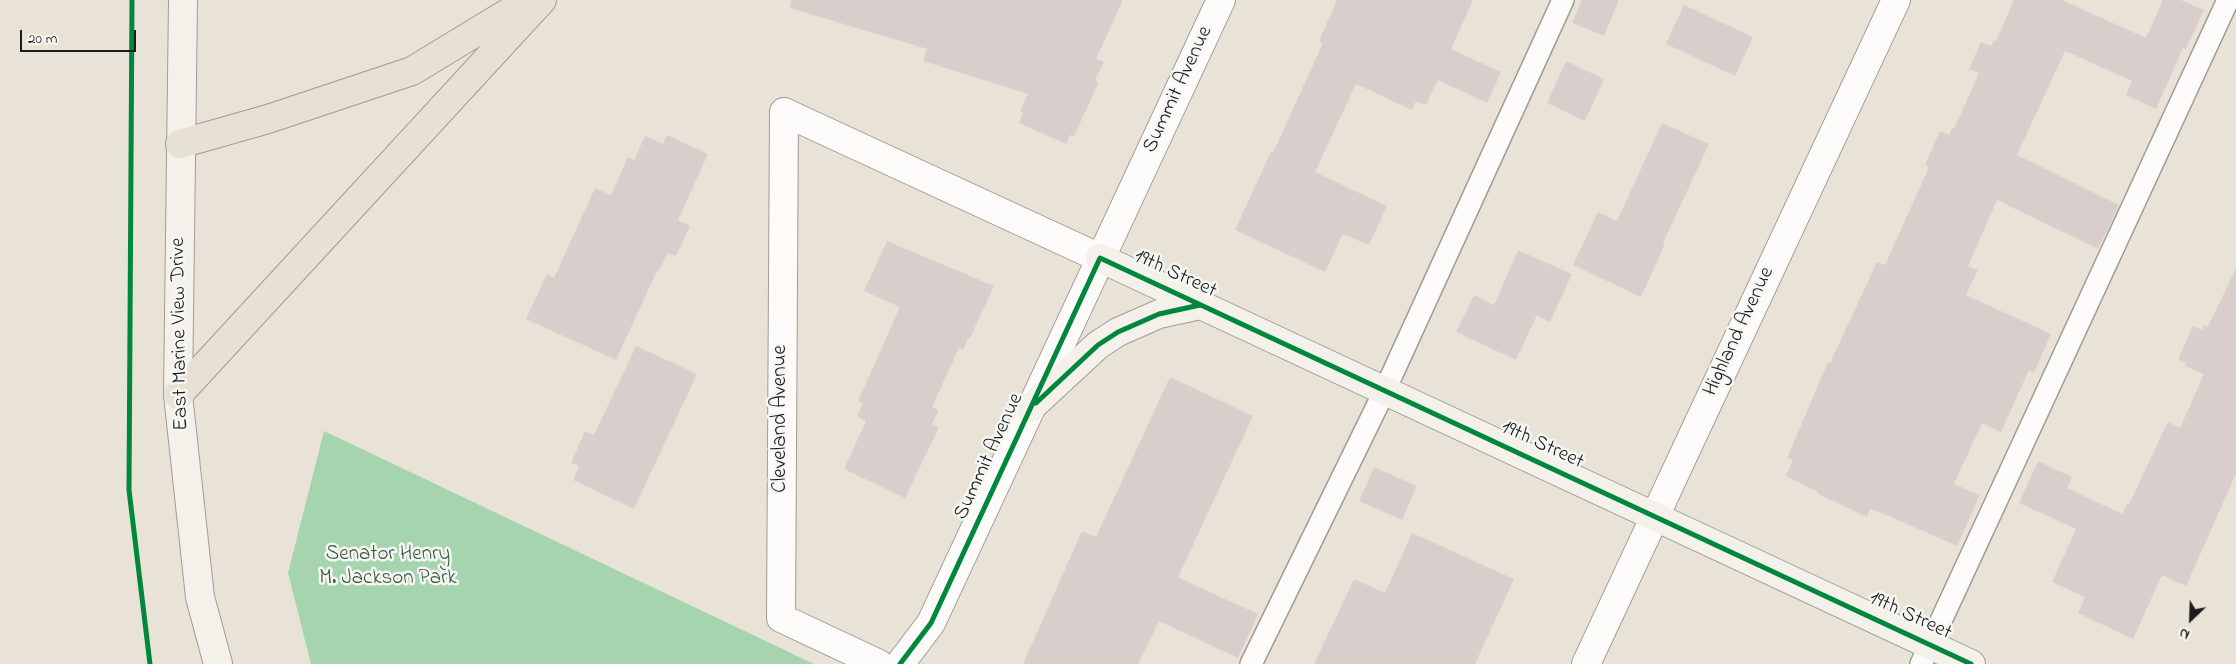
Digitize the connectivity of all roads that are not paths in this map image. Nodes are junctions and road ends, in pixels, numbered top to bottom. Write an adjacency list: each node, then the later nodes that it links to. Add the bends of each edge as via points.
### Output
1 (183, 0): 9 (street, East Marine View Drive)
2 (529, 0): 9 (highway, via 412,71 268,119)
3 (542, 0): 13 (highway)
4 (1563, 0): 12 (lane)
5 (1896, 0): 15 (street, Highland Avenue)
6 (2228, 0): 16 (lane)
7 (1215, 2): 10 (street, Summit Avenue)
8 (784, 112): 10 (street, 19th Street); 18 (street, Cleveland Avenue, via 781,618)
9 (180, 144): 13 (street, East Marine View Drive)
10 (1100, 258): 11 (street, 19th Street); 14 (street, Summit Avenue)
11 (1200, 305): 12 (street, 19th Street); 14 (street, via 1159,314 1118,332 1098,345)
12 (1385, 390): 15 (street, 19th Street); 20 (lane)
13 (178, 395): 17 (street, East Marine View Drive, via 200,597)
14 (1030, 408): 19 (street, Summit Avenue, via 931,623)
15 (1654, 516): 16 (street, 19th Street); 21 (street, Highland Avenue)
16 (1926, 654): 22 (street, 19th Street)
17 (218, 664)
18 (879, 664)
19 (900, 664)
20 (1251, 664)
21 (1586, 664)
22 (1971, 664)

